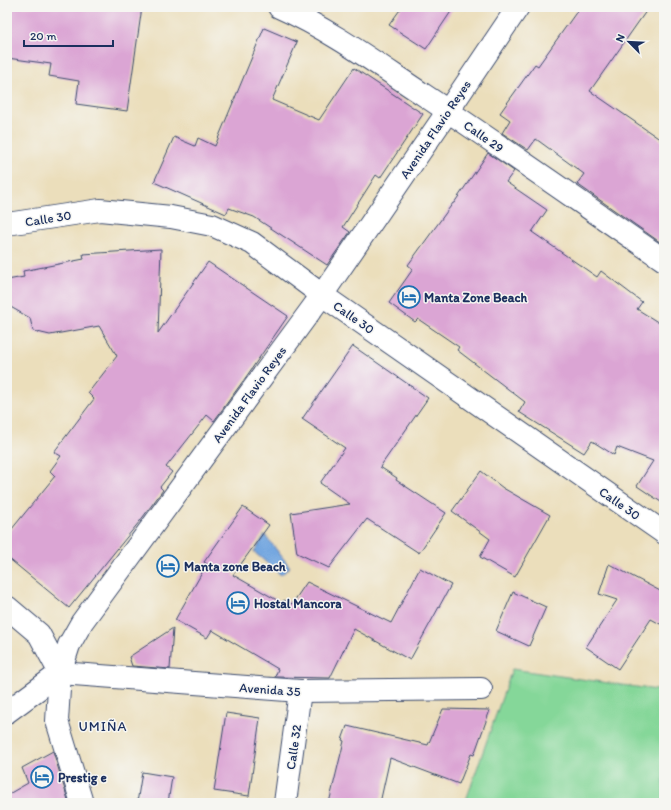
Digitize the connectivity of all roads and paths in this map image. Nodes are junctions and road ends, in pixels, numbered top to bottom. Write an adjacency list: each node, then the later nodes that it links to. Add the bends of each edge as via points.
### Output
1 (280, 7): 3 (street, Calle 29, via 334,35)
2 (518, 7): 3 (street, Avenida Flavio Reyes)
3 (448, 111): 5 (street, Calle 29); 6 (street, Avenida Flavio Reyes)
4 (7, 224): 6 (street, Calle 30, via 100,210 171,217 212,225 252,243)
5 (664, 260)
6 (322, 295): 7 (street, Calle 30); 9 (street, Avenida Flavio Reyes, via 82,622 69,645)
7 (664, 533)
8 (7, 607): 9 (street, via 39,634)
9 (60, 673): 11 (street, Avenida 35); 12 (street); 13 (street, Avenida Flavio Reyes, via 57,721)
10 (481, 689): 11 (street, Avenida 35)
11 (300, 691): 14 (street, Calle 32)
12 (7, 712)
13 (82, 803)
14 (285, 803)

